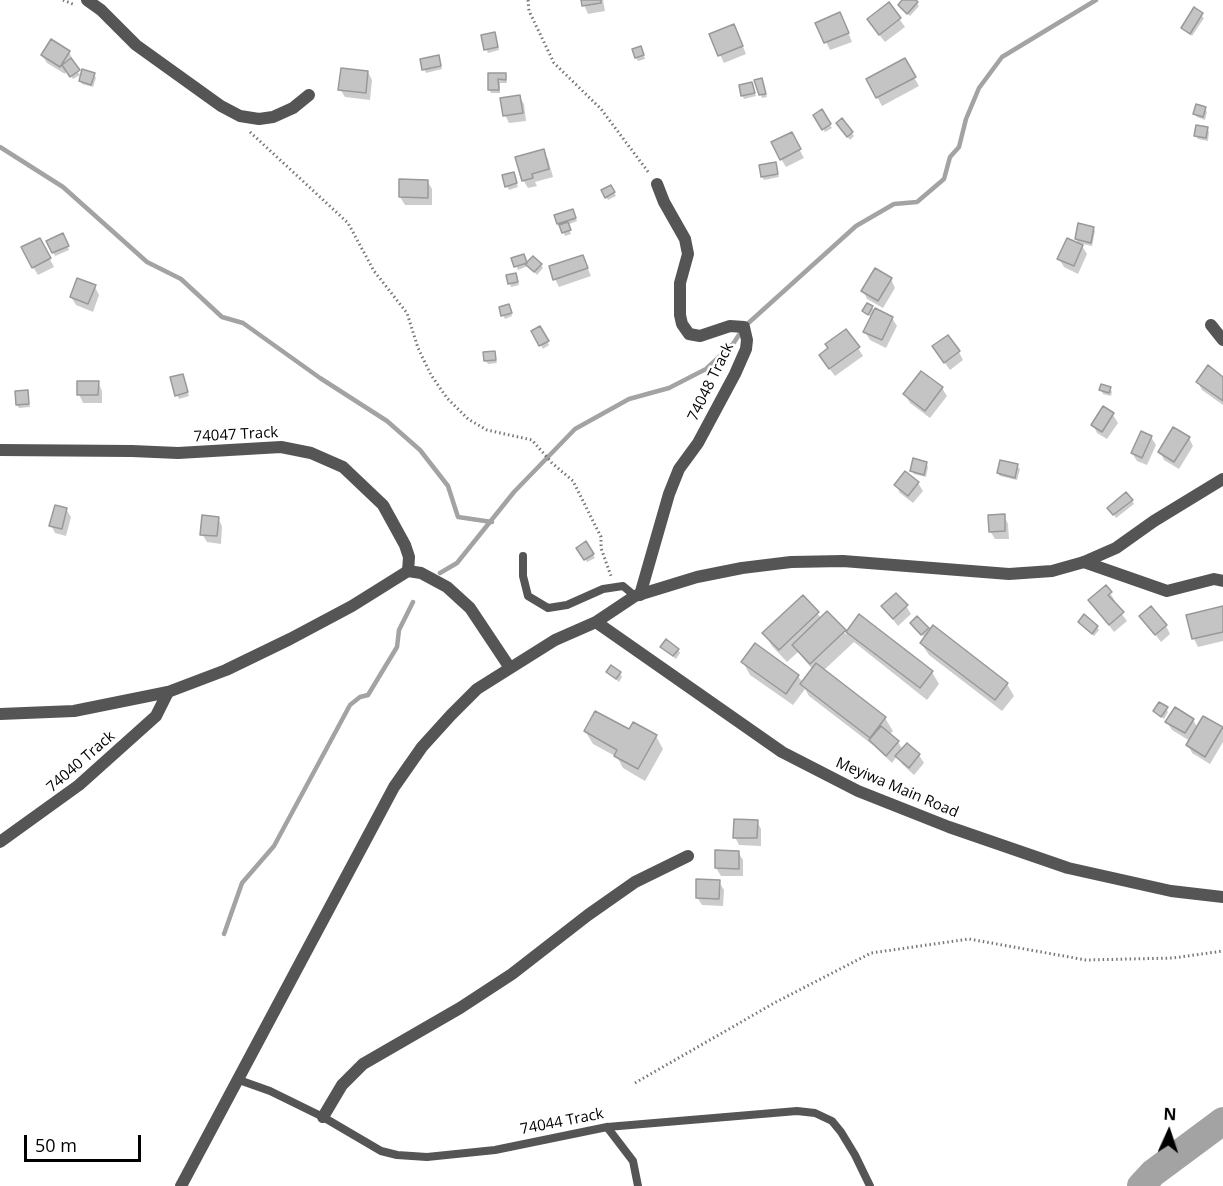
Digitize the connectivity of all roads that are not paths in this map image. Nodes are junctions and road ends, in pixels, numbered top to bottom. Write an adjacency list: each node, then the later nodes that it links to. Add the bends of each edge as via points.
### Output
1 (83, 3): 2 (street, via 100,10 136,45 240,116 273,117)
2 (309, 95)
3 (657, 184): 12 (street, 74048 Track, via 685,239 688,254 680,283 682,324 689,334 700,336 730,326 744,327 747,340 735,375 698,443 679,469)
4 (1211, 325): 5 (street)
5 (1223, 339)
6 (0, 450): 10 (street, 74047 Track, via 178,453 281,447 311,453 343,467 383,505 405,545)
7 (1223, 479): 9 (street, via 1116,548)
8 (523, 556): 12 (lane, via 528,596 548,608 622,586)
9 (1084, 562): 11 (street, via 1167,591); 12 (street, via 1052,571 1009,574 843,561 791,562 708,575)
10 (408, 571): 14 (street, via 421,573 447,587 470,609); 15 (street, via 290,639)
11 (1223, 580)
12 (638, 596): 13 (street)
13 (596, 622): 14 (street, via 555,640); 19 (street, Meyiwa Main Road, via 782,752 858,791 1068,868 1171,891)
14 (510, 668): 20 (street, via 477,689 451,715 394,787)
15 (168, 692): 16 (street, via 74,711); 17 (street, 74040 Track, via 156,716 79,785)
16 (0, 714)
17 (0, 842)
18 (688, 856): 21 (street, via 635,882 512,974 363,1064 342,1085)
19 (1223, 897)
20 (239, 1080): 21 (lane, 74044 Track); 23 (street)
21 (323, 1117): 22 (lane, 74044 Track, via 381,1151 427,1157 495,1150)
22 (607, 1126): 24 (lane, via 633,1161); 25 (lane, 74044 Track, via 797,1111 815,1113 832,1121 841,1132)
23 (181, 1186)
24 (638, 1186)
25 (870, 1186)

